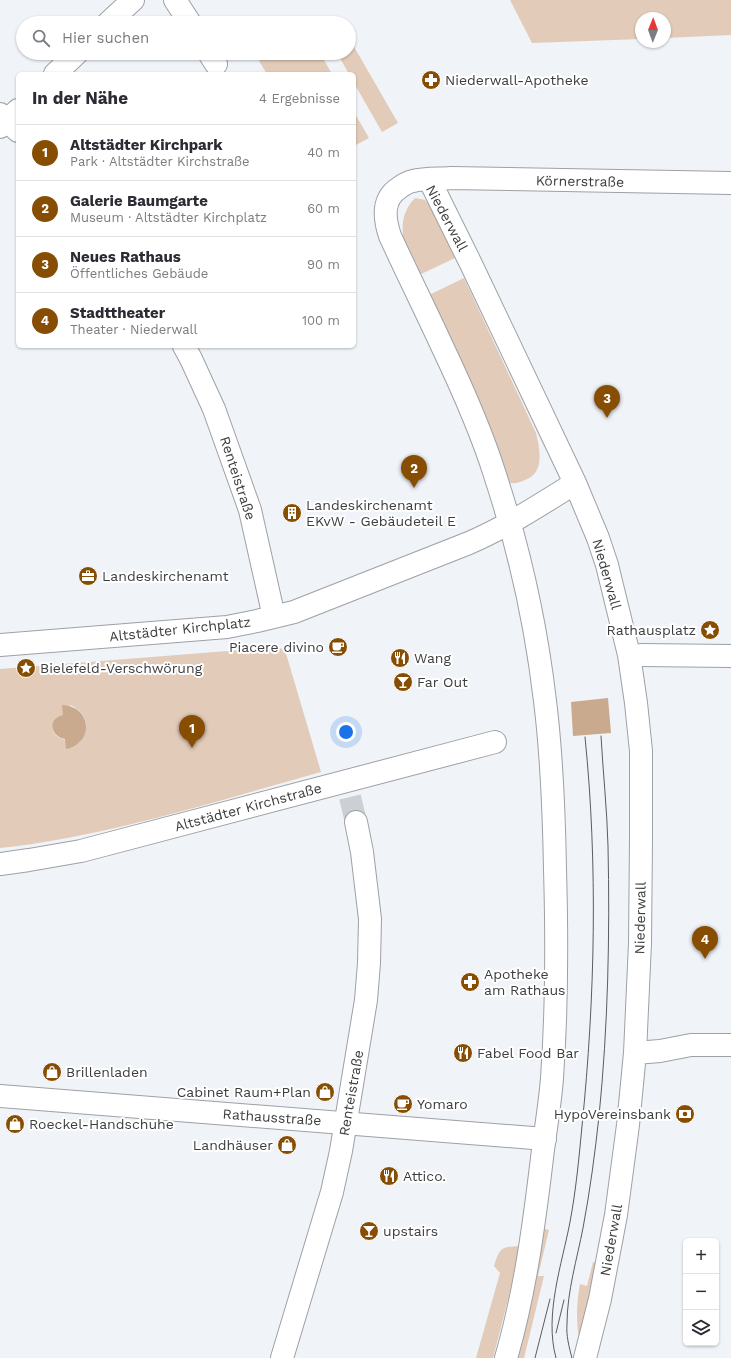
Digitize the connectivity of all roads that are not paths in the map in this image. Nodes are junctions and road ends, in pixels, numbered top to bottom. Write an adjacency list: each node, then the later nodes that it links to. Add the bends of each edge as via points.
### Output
1 (175, 0): 4 (street)
2 (129, 3): 3 (street)
3 (115, 16)
4 (185, 16)
5 (70, 60): 6 (street)
6 (57, 72)
7 (429, 179): 8 (street, Körnerstraße); 10 (street, Niederwall); 11 (street, Niederwall, via 412,181 392,193 386,208 386,223 479,428)
8 (731, 183)
9 (185, 348): 12 (street, Renteistraße, via 214,409 250,510)
10 (575, 483): 11 (street); 20 (street, Niederwall, via 607,565 629,655 639,725 642,778 640,943)
11 (510, 523): 12 (street, Altstädter Kirchplatz, via 455,549 294,612); 23 (street, Niederwall, via 527,588 540,661 554,825 555,1015 552,1080)
12 (274, 617): 13 (street, Altstädter Kirchplatz, via 227,627)
13 (0, 645)
14 (641, 655): 15 (street)
15 (731, 656)
16 (495, 742): 18 (street, Altstädter Kirchstraße, via 345,781 128,831 81,851)
17 (356, 822): 22 (street, Renteistraße, via 370,919 369,964 366,1000)
18 (0, 864)
19 (731, 1045): 20 (street, via 691,1044)
20 (635, 1053): 26 (street, Niederwall, via 616,1215)
21 (0, 1096): 22 (street, Rathausstraße)
22 (346, 1123): 23 (street, Rathausstraße); 24 (street, Renteistraße, via 332,1192)
23 (544, 1139): 25 (street, Niederwall, via 535,1217 521,1298)
24 (282, 1358)
25 (506, 1358)
26 (585, 1358)

